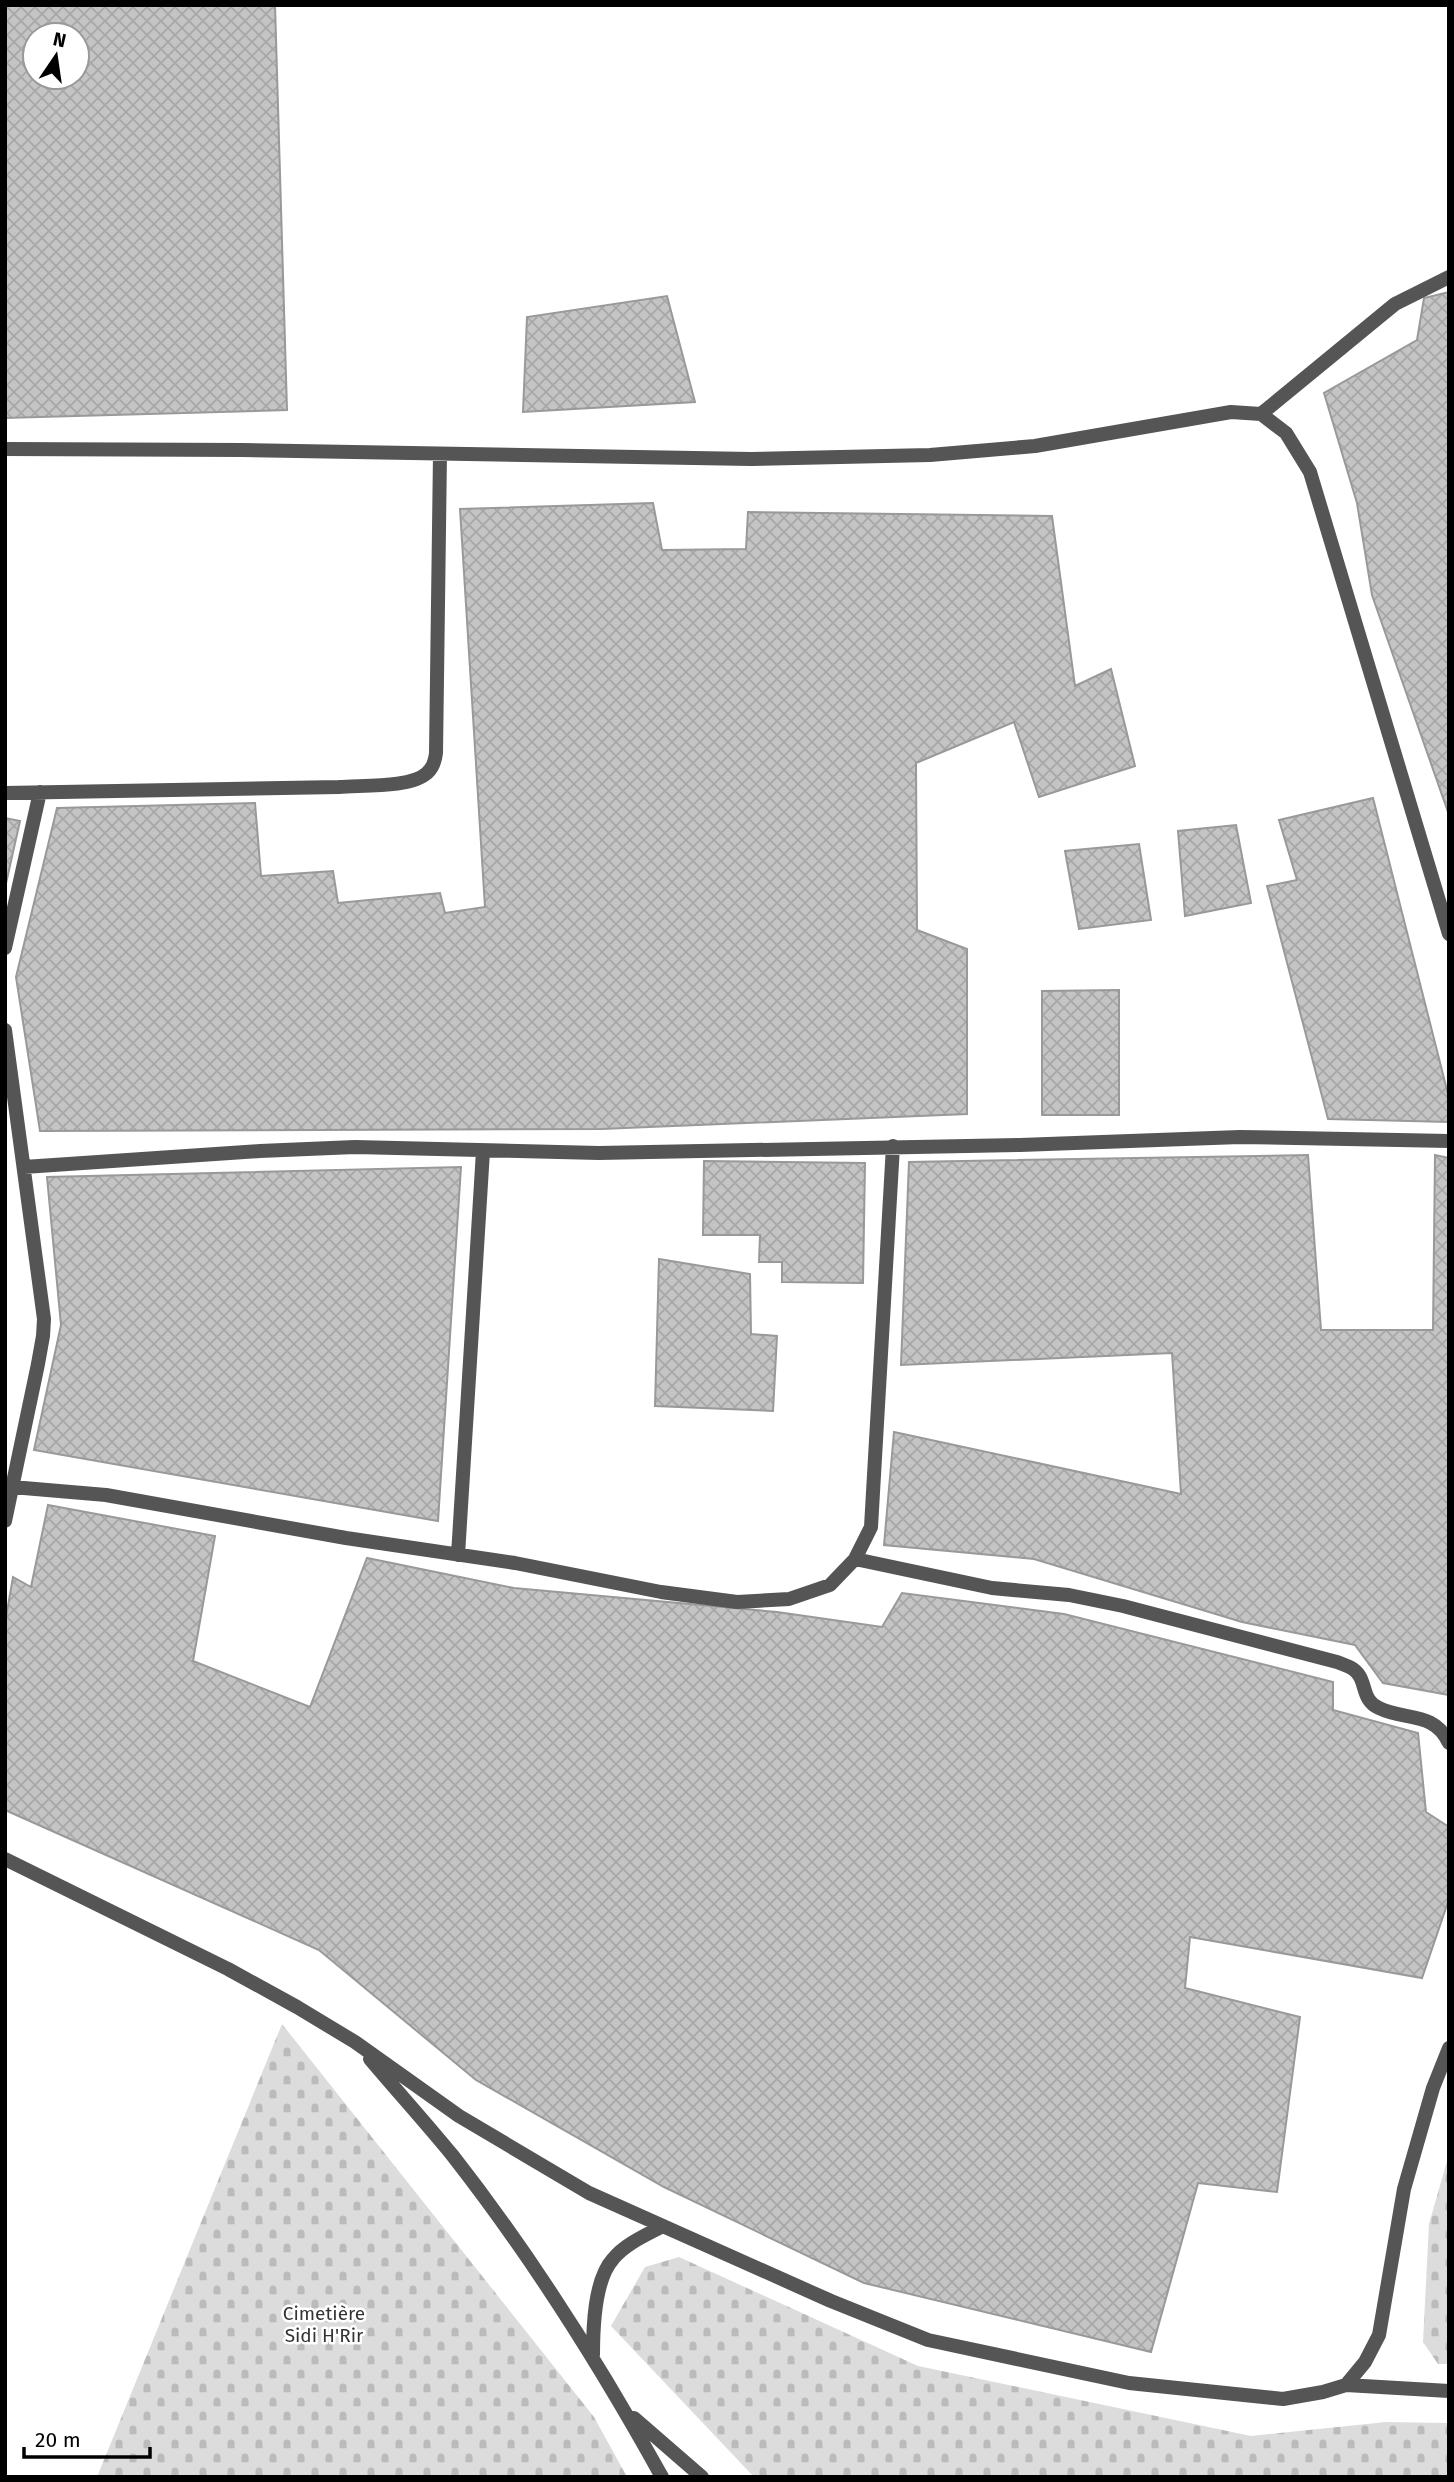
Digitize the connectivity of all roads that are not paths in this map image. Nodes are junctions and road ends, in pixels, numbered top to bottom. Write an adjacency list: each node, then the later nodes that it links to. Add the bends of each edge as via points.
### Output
1 (1449, 277): 2 (street, via 1395,304)
2 (1261, 414): 4 (street, via 1231,412 1035,446 930,455 751,459); 7 (street, via 1286,433 1310,472)
3 (5, 449): 4 (street)
4 (440, 454): 5 (street, via 436,753 428,773 395,783 340,787)
5 (40, 792): 6 (street); 8 (street)
6 (5, 793)
7 (1449, 934)
8 (5, 948)
9 (5, 1030): 13 (street)
10 (1449, 1141): 11 (street, via 1240,1137)
11 (893, 1146): 12 (street, via 599,1153); 18 (street, via 871,1527)
12 (483, 1150): 13 (street, via 355,1147); 17 (street)
13 (24, 1167): 14 (street, via 44,1319)
14 (11, 1465): 15 (street)
15 (12, 1487): 16 (street); 17 (street, via 106,1495)
16 (5, 1521)
17 (458, 1555): 18 (street, via 737,1602 789,1599 830,1585)
18 (855, 1559): 19 (street, via 992,1588 1069,1595 1123,1606 1337,1662 1358,1674 1368,1701 1434,1723)
19 (1449, 1743)
20 (5, 1859): 21 (street, via 228,1969)
21 (355, 2042): 23 (street, via 458,2116 530,2160); 24 (street, via 452,2156)
22 (1449, 2048): 25 (street, via 1404,2189 1379,2335)
23 (663, 2226): 24 (street, via 637,2239 612,2260 600,2285); 25 (street, via 928,2340 1129,2383 1283,2399)
24 (593, 2355): 27 (street)
25 (1346, 2385): 26 (street)
26 (1449, 2392)
27 (625, 2410): 28 (street); 29 (street)
28 (662, 2477)
29 (702, 2477)

